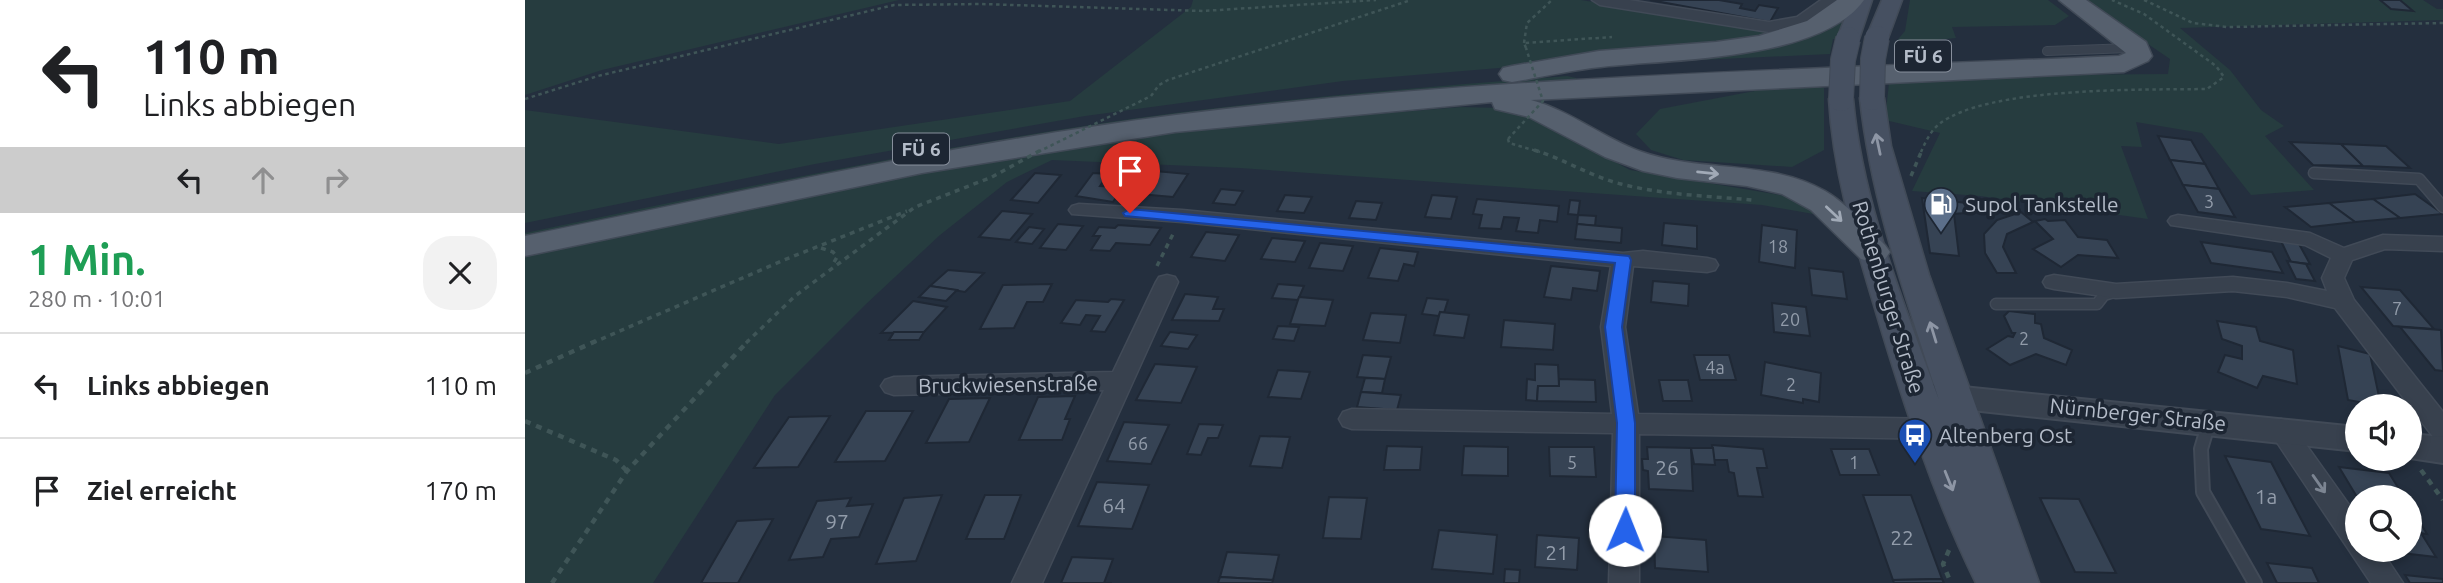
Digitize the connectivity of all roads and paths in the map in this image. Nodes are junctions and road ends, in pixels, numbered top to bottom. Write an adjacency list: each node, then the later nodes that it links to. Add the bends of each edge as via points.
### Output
1 (1376, 0): 13 (path, via 1203,11)
2 (1411, 0): 26 (path, bridge, via 1159,85 1151,96 992,177)
3 (1552, 0): 24 (path, bridge, via 1528,20 1523,33 1543,101 1507,139 1509,143 1560,158 1619,184)
4 (1600, 0): 5 (street, via 1781,27 1804,20)
5 (1830, 0)
6 (1853, 0): 17 (main road, via 1816,26 1763,43 1599,59)
7 (1862, 0): 34 (main road, Rothenburger Straße, bridge, via 1847,38 1841,99 1847,152)
8 (1892, 0): 47 (main road, Rothenburger Straße, one-way to 8, bridge, via 1914,275 1878,146 1872,98 1877,38)
9 (2063, 0): 15 (main road, via 2086,19 2089,35 2076,45)
10 (2071, 0): 16 (main road)
11 (2112, 0): 23 (path, via 2144,14 2216,66 2224,77 2207,89 1979,104 1953,113 1936,126)
12 (2144, 0): 14 (path, via 2193,23 2227,27)
13 (980, 2): 19 (path, via 873,10 598,76)
14 (2443, 23)
15 (2047, 51): 16 (lane); 18 (main road, FÜ 6)
16 (2131, 56): 18 (main road, FÜ 6)
17 (1507, 75): 18 (main road, FÜ 6); 30 (main road, FÜ 6, via 1255,99 1006,135 831,165)
18 (1583, 80): 20 (main road, FÜ 6); 21 (main road, via 1588,125)
19 (525, 99)
20 (1431, 99): 21 (main road, via 1528,107); 32 (main road, FÜ 6, via 1175,124 967,156)
21 (1597, 140): 34 (main road, one-way to 34, via 1627,157 1655,165 1788,186 1824,205)
22 (2314, 173): 25 (lane, via 2419,179)
23 (1907, 183)
24 (1765, 201)
25 (2443, 206)
26 (915, 207): 33 (path); 38 (path)
27 (1079, 210): 28 (street)
28 (1182, 216): 36 (street); 39 (path, via 1151,279)
29 (2178, 220): 35 (street, via 2311,239)
30 (525, 228)
31 (2443, 244): 35 (street, via 2383,242)
32 (525, 246)
33 (819, 247): 38 (path, via 833,251 837,257); 44 (path)
34 (1873, 252): 47 (main road, Rothenburger Straße)
35 (2343, 256): 42 (street, via 2333,278)
36 (1623, 260): 37 (street); 51 (street, via 1613,327)
37 (1707, 265)
38 (832, 266): 56 (path, via 729,360)
39 (1167, 282): 45 (street, Bruckwiesenstraße)
40 (2054, 282): 41 (street)
41 (2116, 291): 42 (street, via 2233,284); 43 (lane, via 2097,304)
42 (2343, 302): 53 (street)
43 (1996, 303)
44 (525, 373)
45 (1122, 381): 46 (street, Bruckwiesenstraße); 61 (street, Bruckwiesenstraße)
46 (894, 386)
47 (1942, 412): 50 (street, Nürnberger Straße); 51 (street); 63 (main road, Rothenburger Straße, one-way to 63, via 1969,531); 64 (main road, Rothenburger Straße)
48 (1352, 419): 51 (street)
49 (525, 421): 56 (path, via 617,460)
50 (2209, 422): 52 (street, Nürnberger Straße); 65 (lane, via 2201,449 2203,492)
51 (1626, 423): 62 (street)
52 (2281, 429): 54 (street, Nürnberger Straße); 58 (street, one-way to 58)
53 (2443, 430)
54 (2345, 437)
55 (2424, 454): 57 (path)
56 (627, 471): 60 (path)
57 (2443, 500)
58 (2345, 522)
59 (2373, 562): 66 (street)
60 (552, 583)
61 (1027, 583)
62 (1624, 583)
63 (1997, 583)
64 (2018, 583)
65 (2255, 583)
66 (2388, 583)

